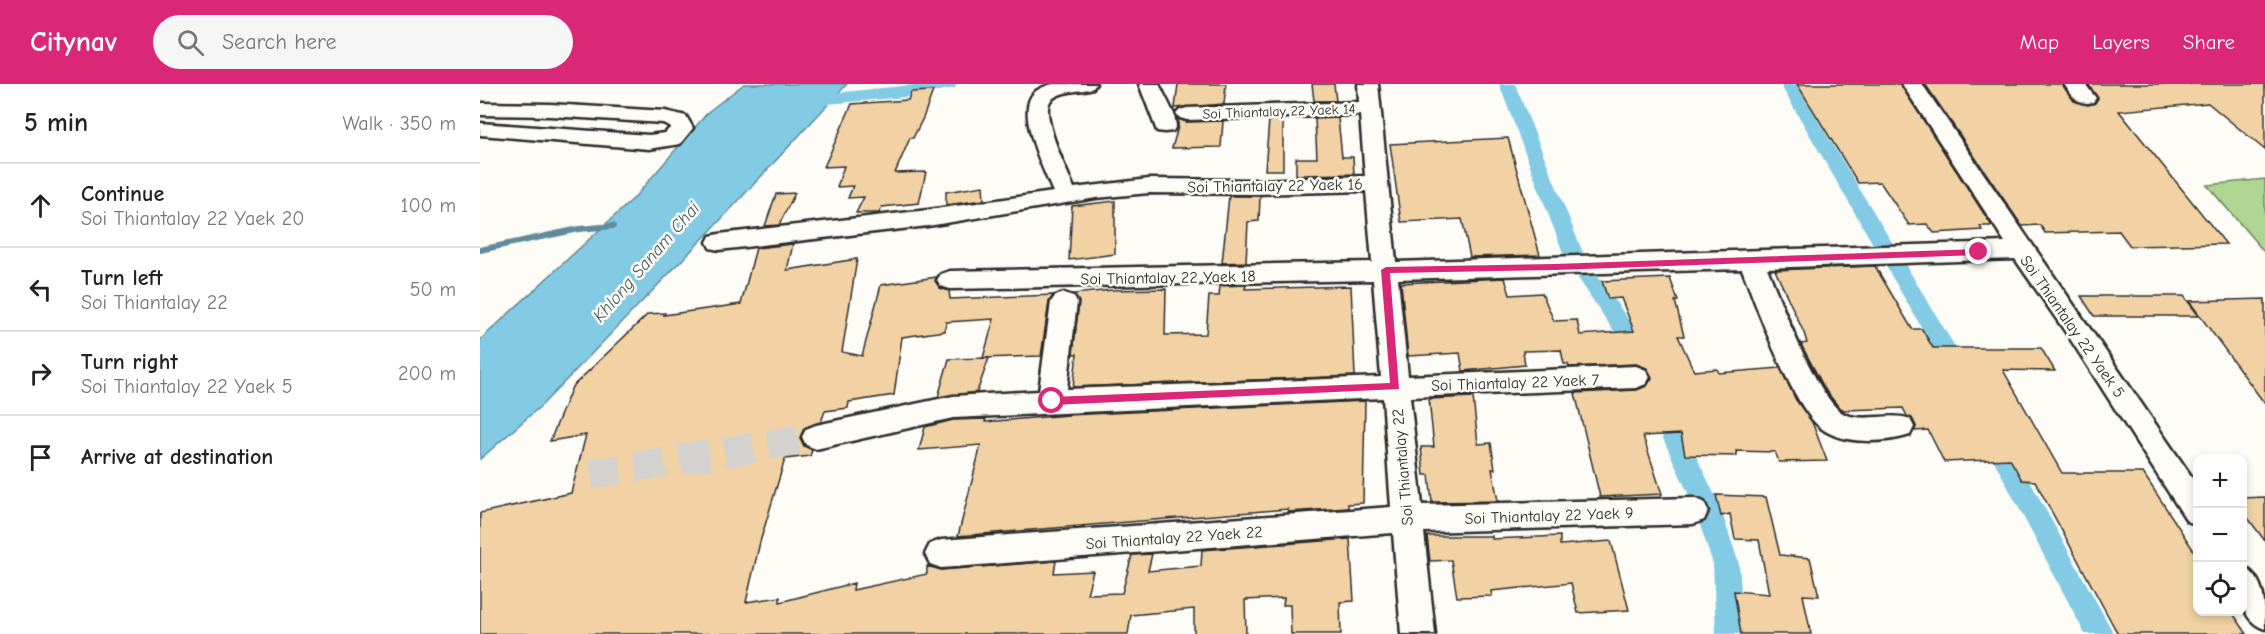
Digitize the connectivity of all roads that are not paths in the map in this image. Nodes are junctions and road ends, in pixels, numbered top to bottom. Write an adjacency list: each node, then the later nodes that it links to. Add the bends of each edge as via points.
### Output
1 (1086, 84): 10 (street, via 1049,93 1041,97 1037,106 1050,160)
2 (1149, 84): 7 (street)
3 (1912, 84): 12 (street)
4 (1369, 96): 6 (street, Soi Thiantalay 22 Yaek 14); 9 (street, Soi Thiantalay 22)
5 (480, 110): 8 (street, via 665,117 678,121 682,128 672,140 649,142)
6 (1187, 114)
7 (1165, 126)
8 (480, 129)
9 (1377, 183): 10 (street, Soi Thiantalay 22 Yaek 16, via 1149,186); 14 (street, Soi Thiantalay 22)
10 (1067, 197): 11 (street, Soi Thiantalay 22 Yaek 16, via 917,220)
11 (718, 242)
12 (2022, 250): 13 (street, Soi Thiantalay 22 Yaek 5); 22 (street, Soi Thiantalay 22 Yaek 5)
13 (1751, 260): 14 (street, Soi Thiantalay 22 Yaek 5); 20 (street, via 1793,361 1829,419 1857,429)
14 (1386, 270): 15 (street, Soi Thiantalay 22 Yaek 18); 18 (street, Soi Thiantalay 22)
15 (950, 280)
16 (1064, 302): 19 (street)
17 (1635, 377): 18 (street, Soi Thiantalay 22 Yaek 7)
18 (1395, 387): 19 (street, Soi Thiantalay 22 Yaek 7); 24 (street, Soi Thiantalay 22)
19 (1052, 401): 21 (street, Soi Thiantalay 22 Yaek 7, via 953,407)
20 (1900, 427)
21 (816, 437)
22 (2195, 508)
23 (1693, 511): 24 (street, Soi Thiantalay 22 Yaek 9)
24 (1406, 519): 25 (street, Soi Thiantalay 22 Yaek 22); 28 (street, Soi Thiantalay 22)
25 (941, 554)
26 (2247, 587): 27 (street)
27 (2265, 614)
28 (1418, 634)

